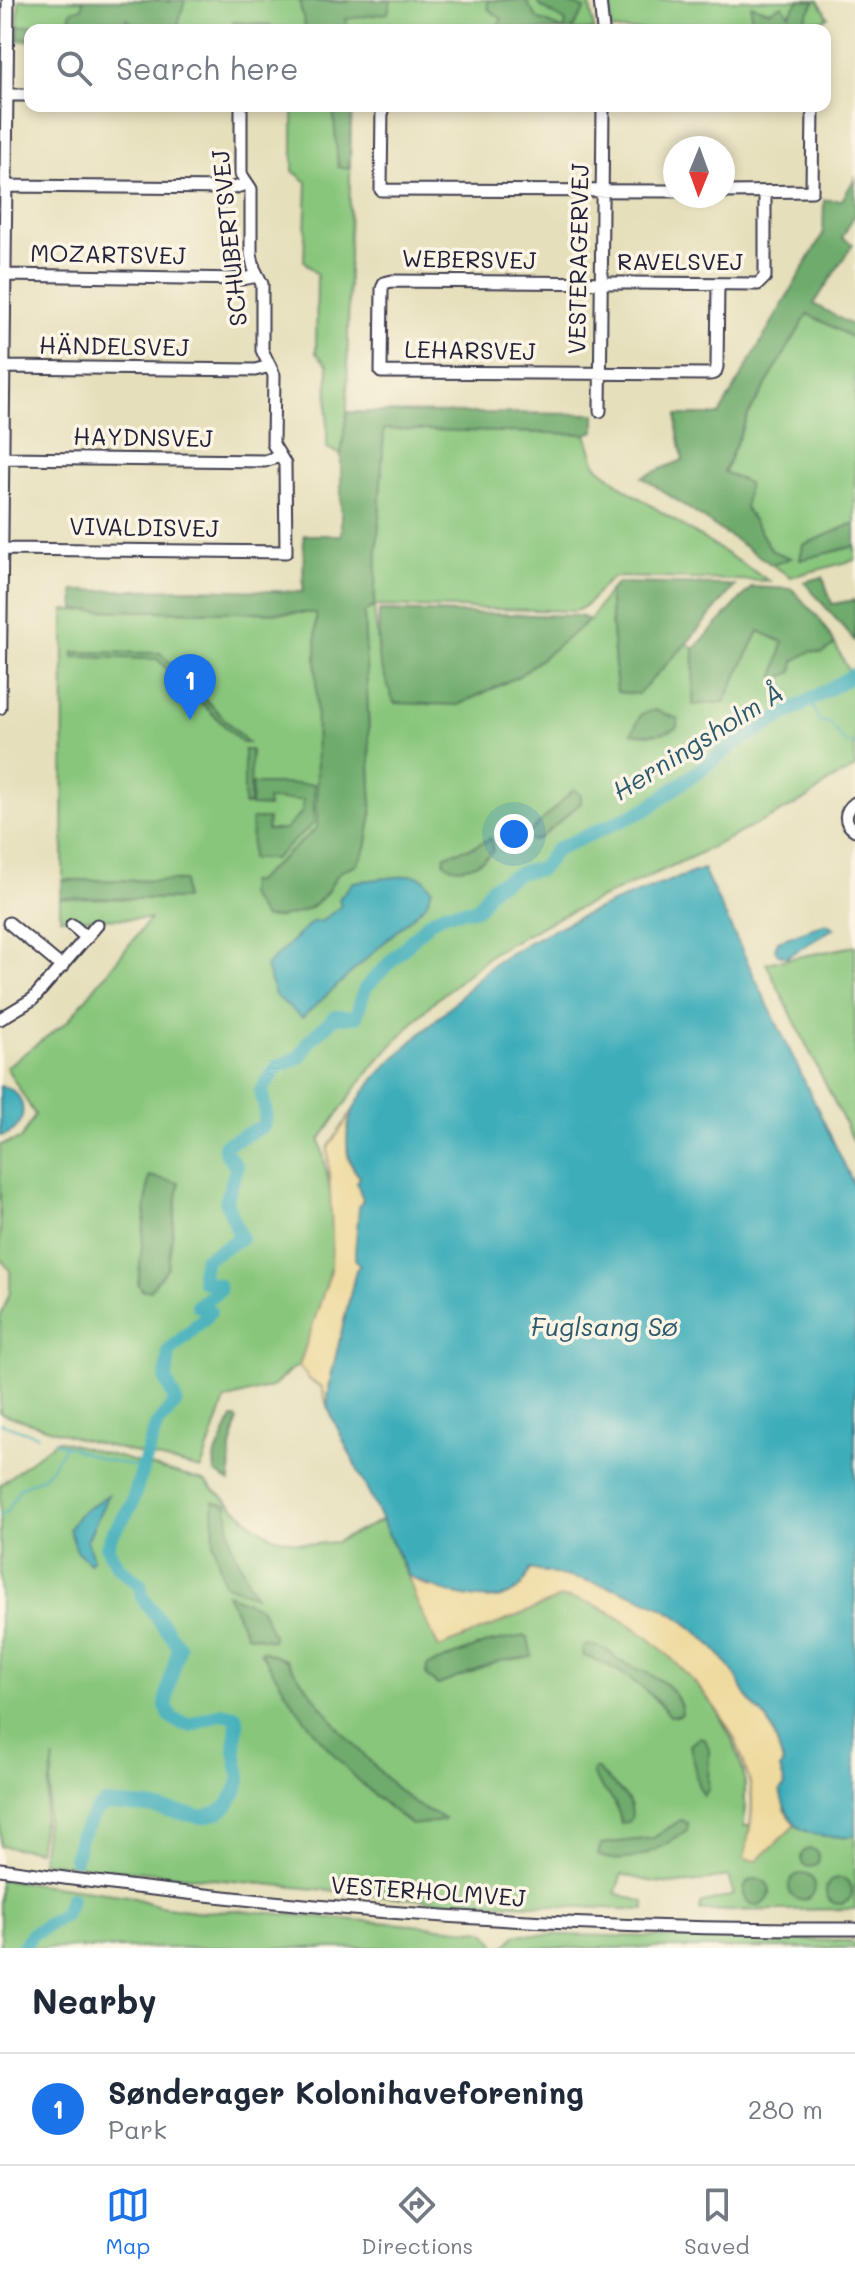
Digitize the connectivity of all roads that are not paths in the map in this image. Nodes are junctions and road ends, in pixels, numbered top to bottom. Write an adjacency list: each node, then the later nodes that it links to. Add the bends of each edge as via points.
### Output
1 (8, 0): 4 (street)
2 (600, 0): 3 (street)
3 (602, 24)
4 (4, 52): 5 (street)
5 (7, 95): 6 (street); 12 (street)
6 (24, 95)
7 (241, 112): 11 (street, SCHUBERTSVEJ, via 241,174)
8 (382, 112): 13 (street, via 381,190)
9 (603, 112): 13 (street, VESTERAGERVEJ)
10 (813, 112): 16 (street, via 812,191)
11 (247, 184): 12 (street); 18 (street, SCHUBERTSVEJ, via 251,254)
12 (6, 186): 17 (street)
13 (602, 191): 14 (street); 19 (street, VESTERAGERVEJ)
14 (663, 191)
15 (735, 192): 16 (street)
16 (765, 192): 20 (street, RAVELSVEJ, via 763,282)
17 (6, 275): 18 (street, MOZARTSVEJ); 21 (street)
18 (258, 276): 23 (street, SCHUBERTSVEJ, via 262,350)
19 (601, 284): 20 (street, RAVELSVEJ); 22 (street, WEBERSVEJ, via 392,281 382,289); 25 (street, VESTERAGERVEJ)
20 (718, 284): 25 (street, via 715,373)
21 (2, 330): 24 (street)
22 (382, 330): 25 (street, LEHARSVEJ, via 381,372)
23 (270, 366): 24 (street, HÄNDELSVEJ); 28 (street, SCHUBERTSVEJ, via 273,444)
24 (5, 367): 27 (street)
25 (600, 374): 26 (street, VESTERAGERVEJ)
26 (600, 411)
27 (2, 413): 29 (street)
28 (280, 456): 29 (street, HAYDNSVEJ, via 265,461); 32 (street, SCHUBERTSVEJ, via 285,464)
29 (4, 458): 30 (street)
30 (2, 505): 31 (street)
31 (3, 549): 32 (street, VIVALDISVEJ); 33 (street)
32 (286, 552)
33 (1, 595): 34 (street)
34 (0, 708)
35 (855, 803): 36 (street, via 846,818)
36 (855, 830)
37 (9, 923): 41 (street)
38 (72, 925): 40 (street)
39 (97, 925): 40 (street)
40 (87, 938): 41 (street)
41 (62, 967): 42 (street, via 33,999)
42 (0, 1019)
43 (0, 1869): 44 (street, VESTERHOLMVEJ, via 422,1915)
44 (855, 1929)

